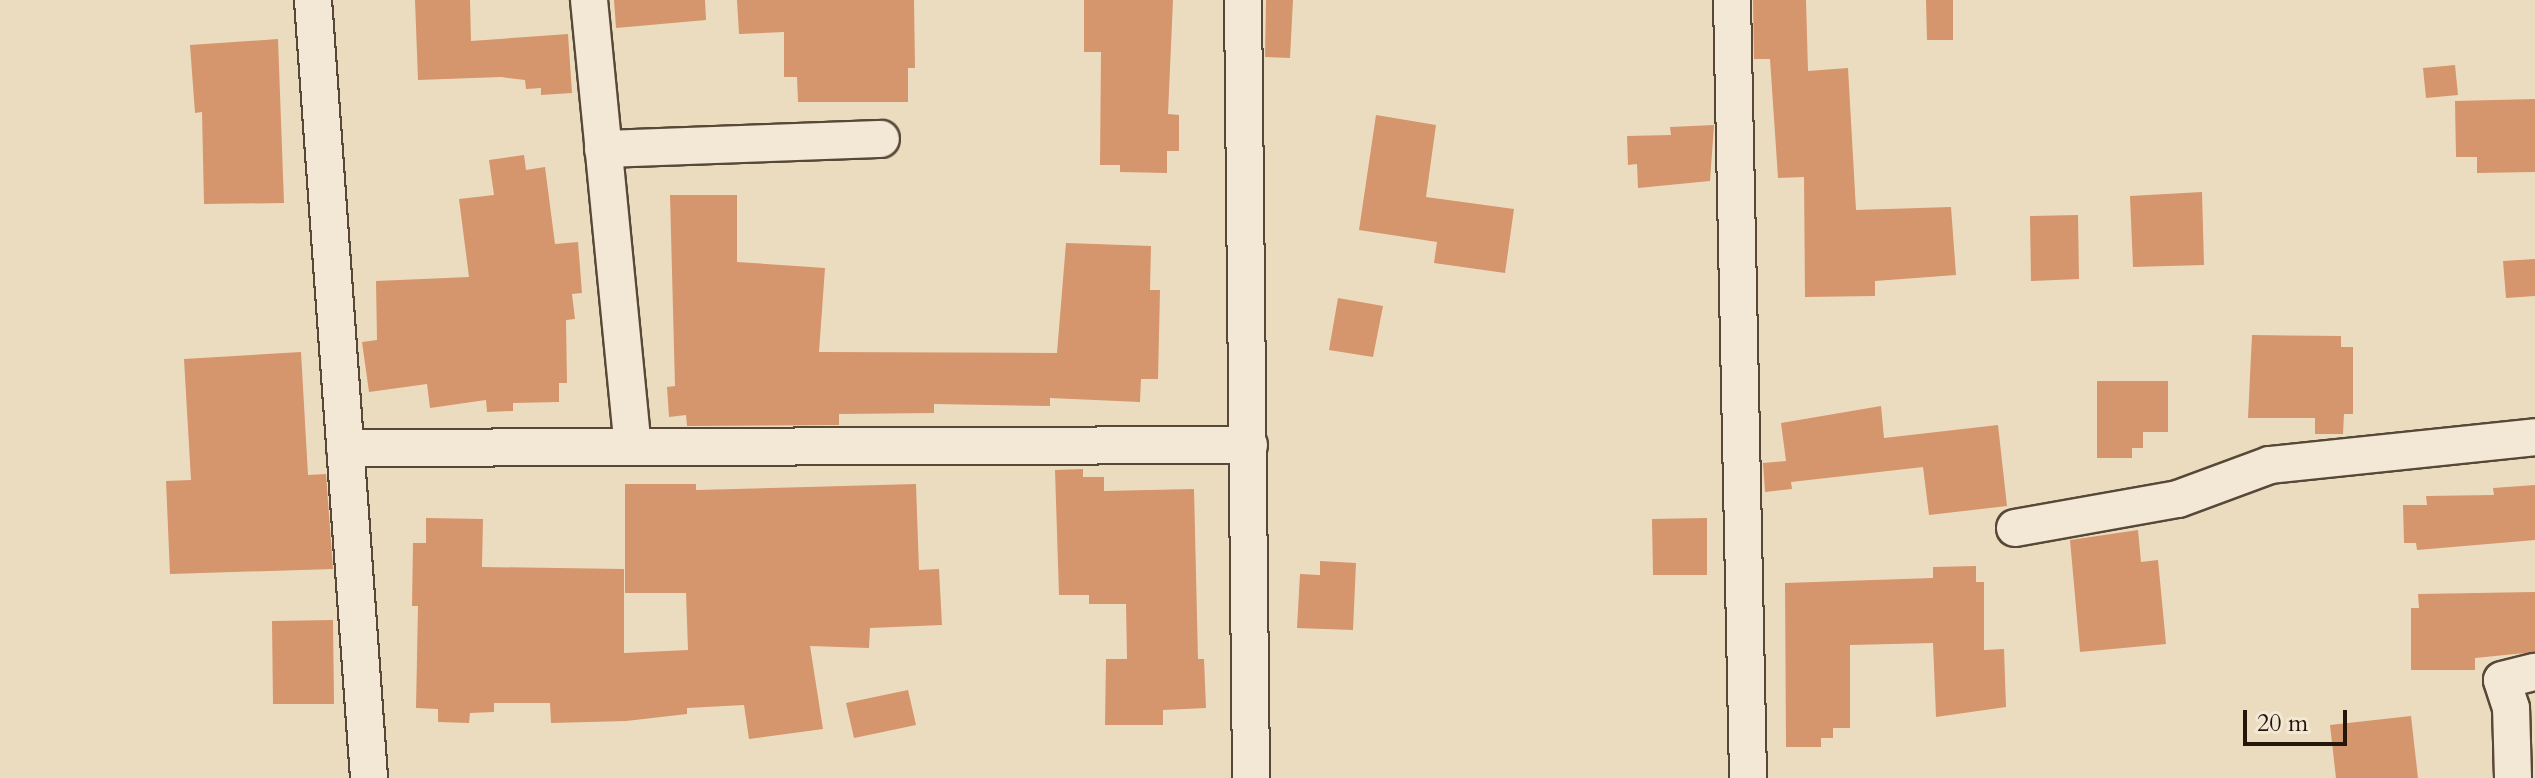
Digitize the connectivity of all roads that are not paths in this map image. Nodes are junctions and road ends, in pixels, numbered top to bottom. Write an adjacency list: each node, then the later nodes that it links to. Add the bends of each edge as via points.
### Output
1 (313, 0): 10 (street)
2 (589, 0): 6 (street)
3 (1243, 0): 9 (street)
4 (1732, 0): 15 (street)
5 (881, 139): 6 (street)
6 (603, 149): 8 (street)
7 (2535, 437): 11 (street, via 2270,465 2178,499)
8 (633, 445): 9 (street); 10 (street)
9 (1249, 445): 14 (street)
10 (345, 448): 13 (street)
11 (2015, 528)
12 (2535, 672): 16 (street, via 2502,680 2511,708)
13 (369, 778)
14 (1251, 778)
15 (1748, 778)
16 (2513, 778)

